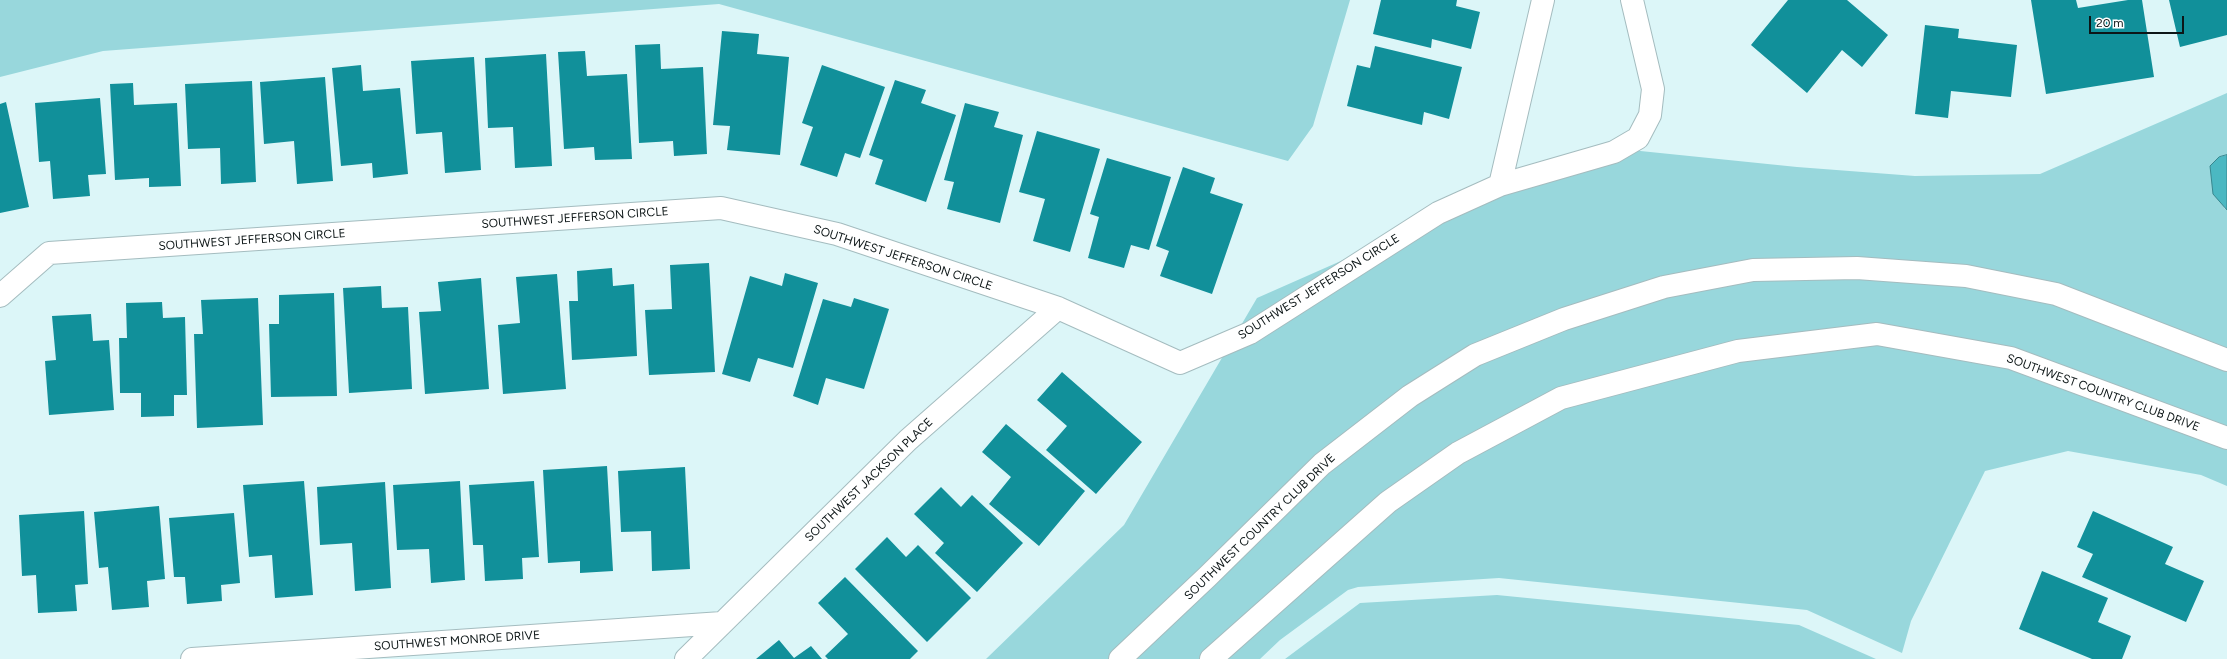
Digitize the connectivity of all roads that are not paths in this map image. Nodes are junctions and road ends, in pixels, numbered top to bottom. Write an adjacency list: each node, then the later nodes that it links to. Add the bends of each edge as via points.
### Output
1 (1543, 0): 3 (street)
2 (1632, 0): 3 (street, SOUTHWEST JEFFERSON CIRCLE, via 1653,89 1650,115 1638,138 1614,152)
3 (1500, 185): 5 (street, SOUTHWEST JEFFERSON CIRCLE, via 1438,213 1250,332 1180,363)
4 (0, 296): 5 (street, SOUTHWEST JEFFERSON CIRCLE, via 49,253 722,208 836,234)
5 (1058, 308): 8 (street, SOUTHWEST JACKSON PLACE, via 908,440)
6 (2227, 360): 11 (street, SOUTHWEST COUNTRY CLUB DRIVE, via 2056,294 1966,276 1857,268 1753,270 1664,287 1564,319 1475,355 1410,396 1322,464)
7 (2227, 438): 12 (street, SOUTHWEST COUNTRY CLUB DRIVE, via 2011,358 1877,334 1738,351 1561,398 1458,453 1388,502)
8 (722, 623): 9 (street, SOUTHWEST MONROE DRIVE); 10 (street, SOUTHWEST JACKSON PLACE)
9 (192, 659)
10 (686, 659)
11 (1120, 659)
12 (1211, 659)

